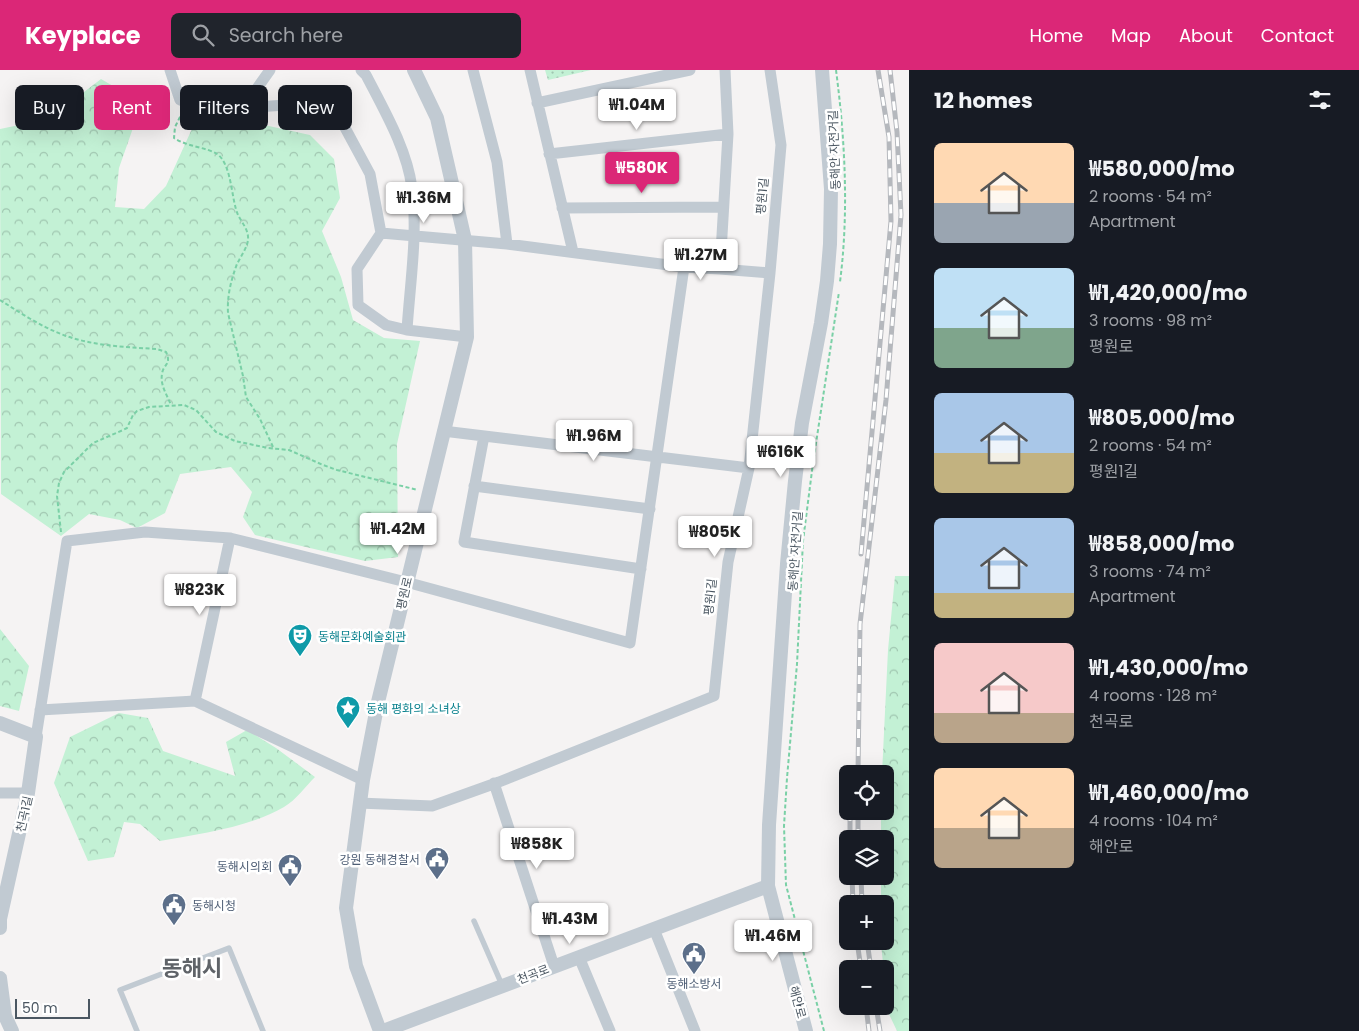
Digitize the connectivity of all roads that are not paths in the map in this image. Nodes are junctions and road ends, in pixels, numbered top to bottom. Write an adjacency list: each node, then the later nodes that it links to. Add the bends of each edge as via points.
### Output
1 (170, 70): 12 (street)
2 (270, 70): 11 (street)
3 (361, 70): 20 (street, via 400,145 412,188)
4 (414, 70): 21 (street, 평원로, via 437,118)
5 (473, 70): 22 (street, via 497,162)
6 (530, 70): 13 (street)
7 (690, 70): 13 (street)
8 (725, 70): 15 (street)
9 (770, 70): 26 (street, 평원1길, via 781,145)
10 (822, 70): 47 (street, 해안로, via 831,189 830,244 821,323 802,423 786,564)
11 (259, 85)
12 (180, 100)
13 (537, 103): 16 (street)
14 (268, 106): 19 (street, via 313,103 330,110 343,124 370,174)
15 (728, 134): 16 (street); 17 (street)
16 (549, 154): 18 (street)
17 (722, 207): 18 (street); 25 (street)
18 (562, 208): 23 (street)
19 (382, 233): 20 (street); 27 (street, via 357,269 358,304 386,325)
20 (414, 236): 21 (street); 27 (street)
21 (465, 240): 22 (street); 28 (street, 평원로)
22 (507, 244): 23 (street)
23 (573, 252): 24 (street)
24 (684, 267): 25 (street); 31 (street)
25 (720, 269): 26 (street)
26 (770, 273): 32 (street, 평원1길)
27 (407, 330): 28 (street)
28 (467, 337): 29 (street, 평원로)
29 (443, 431): 30 (street); 37 (street, 평원로)
30 (484, 436): 31 (street); 33 (street)
31 (658, 457): 32 (street); 34 (street)
32 (749, 468): 43 (street, 평원1길, via 728,562 714,696)
33 (474, 486): 34 (street); 36 (street, via 464,542)
34 (650, 509): 36 (street)
35 (230, 538): 37 (street); 38 (street); 39 (street, via 145,532 67,541)
36 (641, 570): 37 (street, via 630,643)
37 (406, 582): 42 (street, 평원로)
38 (195, 701): 39 (street); 42 (street)
39 (40, 710): 41 (street)
40 (0, 722): 41 (street)
41 (36, 737): 45 (street, 천곡1길)
42 (362, 780): 46 (street, 평원로)
43 (494, 783): 46 (street, 평원1길, via 432,806); 52 (street)
44 (0, 793): 45 (street)
45 (28, 793): 49 (street, 천곡1길)
46 (360, 803): 58 (street, 평원로, via 346,908 356,966)
47 (768, 886): 50 (street, 천곡로); 61 (street, 해안로)
48 (474, 920): 54 (lane)
49 (0, 928)
50 (654, 928): 51 (street, 천곡로); 60 (street)
51 (579, 957): 52 (street, 천곡로); 59 (street)
52 (554, 966): 54 (street, 천곡로)
53 (0, 978): 55 (street, via 5,1016)
54 (502, 986): 58 (street, 천곡로)
55 (12, 1031)
56 (137, 1031): 57 (lane, via 120,990 229,948)
57 (263, 1031)
58 (382, 1031)
59 (610, 1031)
60 (695, 1031)
61 (806, 1031)

